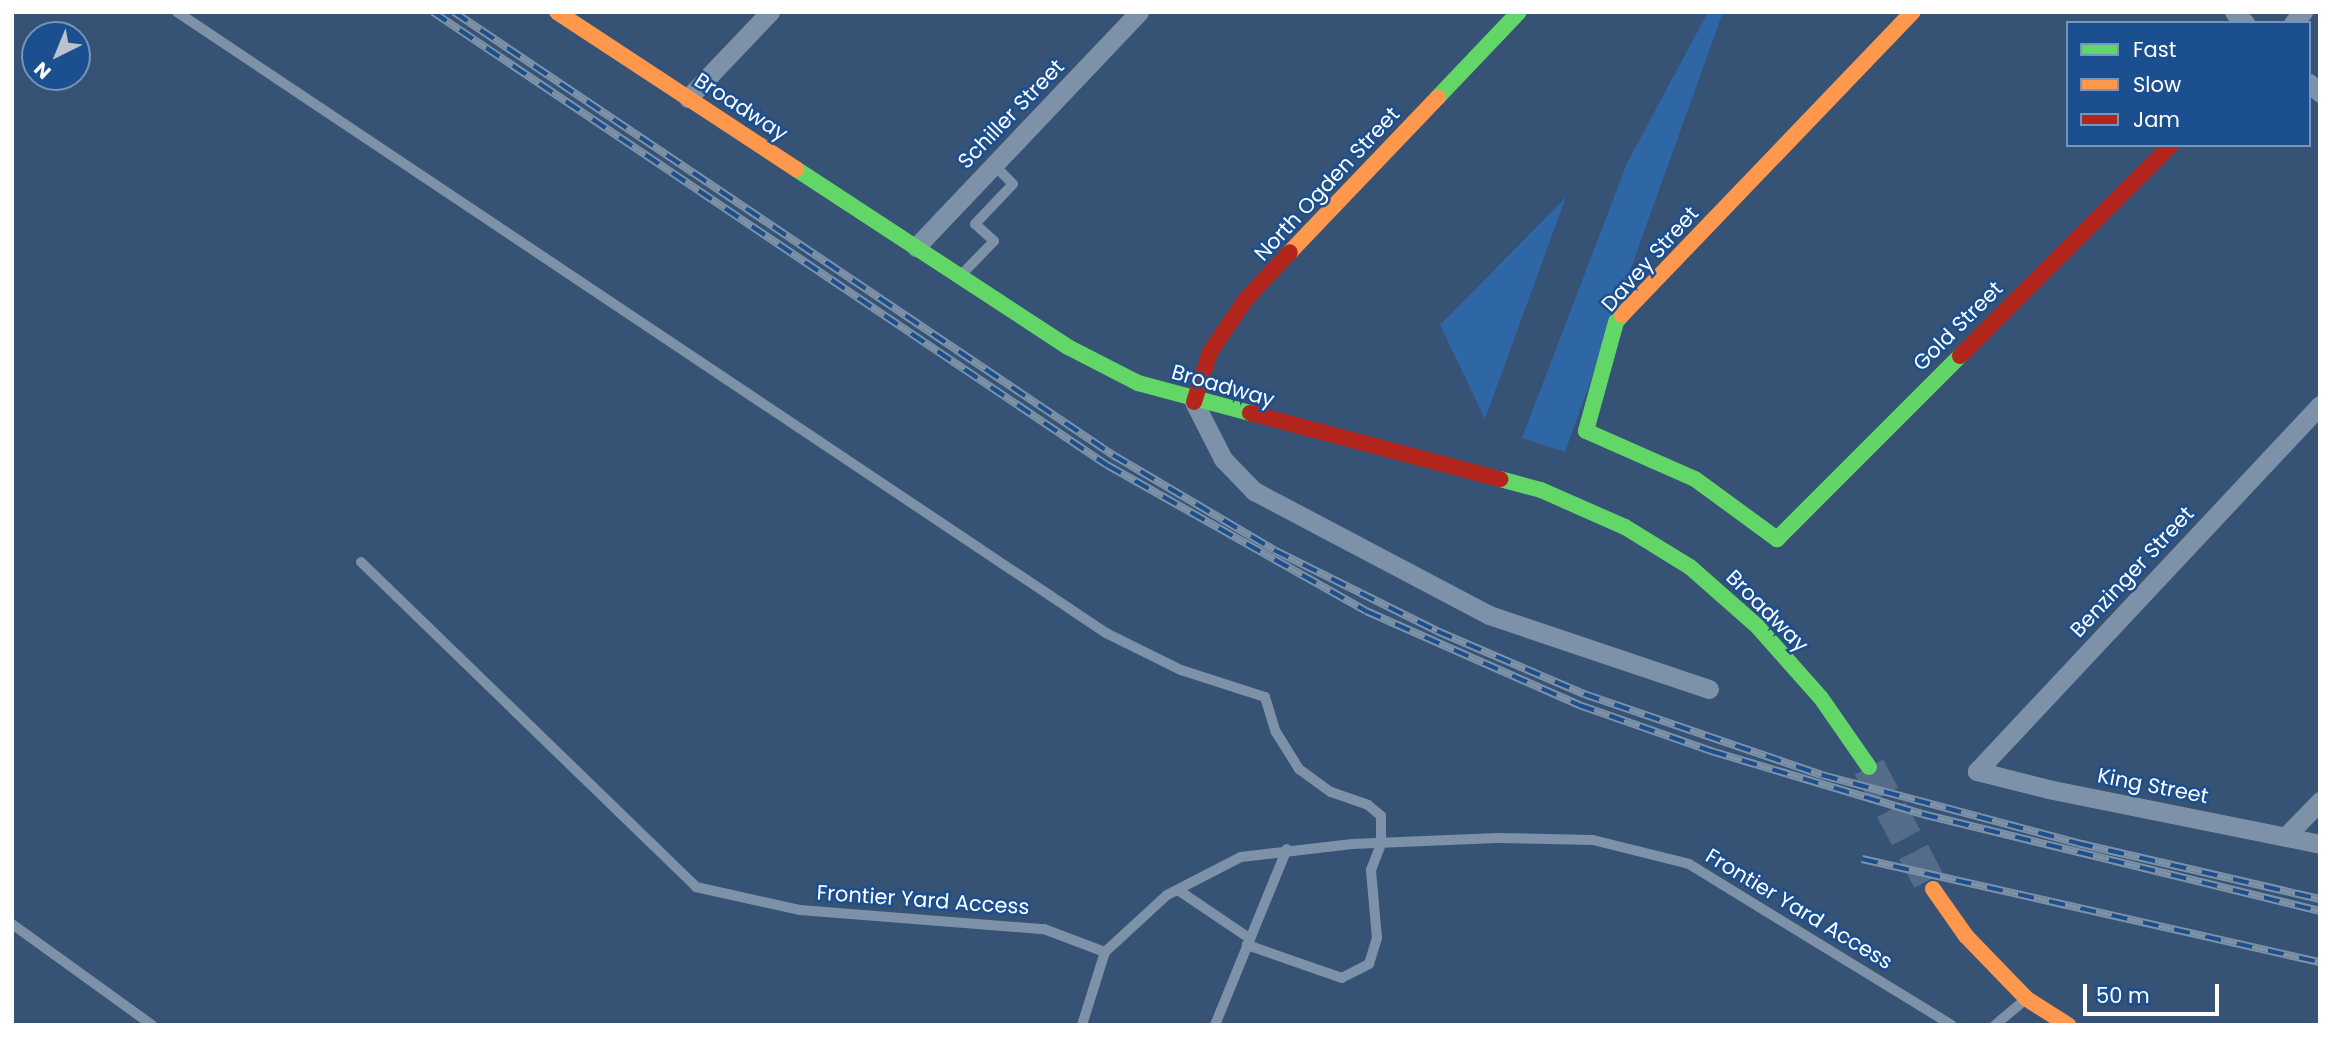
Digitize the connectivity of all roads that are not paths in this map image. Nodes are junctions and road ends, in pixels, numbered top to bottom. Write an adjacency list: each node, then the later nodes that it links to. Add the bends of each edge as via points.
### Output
1 (177, 12): 21 (lane, via 1106,634 1181,670 1265,697 1276,732 1300,769 1331,792 1368,805 1381,816)
2 (557, 12): 7 (street, Broadway)
3 (770, 12): 7 (street)
4 (1139, 12): 9 (street, Schiller Street)
5 (1519, 12): 12 (street, North Ogden Street, via 1247,299 1210,352)
6 (1913, 12): 14 (street, Davey Street, via 1616,322 1586,431 1695,479)
7 (688, 98): 10 (street, Broadway)
8 (2169, 147): 14 (street, Gold Street)
9 (993, 165): 10 (street, Schiller Street); 11 (lane, via 1013,184 975,223 994,241)
10 (916, 247): 11 (street, Broadway)
11 (961, 275): 12 (street, Broadway, via 1068,347 1138,383)
12 (1194, 402): 16 (street, via 1223,460 1254,491 1489,615); 17 (street, Broadway, via 1541,490 1625,527 1690,566 1757,626 1821,698)
13 (2320, 405): 18 (street, Benzinger Street)
14 (1777, 539)
15 (361, 562): 28 (lane, Frontier Yard Access, via 696,887 800,910 1045,929)
16 (1709, 689)
17 (1869, 767)
18 (1977, 771): 20 (street, King Street)
19 (2320, 801): 20 (street)
20 (2286, 836): 22 (street, King Street)
21 (1381, 844): 23 (lane, Frontier Yard Access); 27 (lane, via 1371,870 1375,952 1360,972 1342,978); 33 (lane, Frontier Yard Access, via 1499,838 1593,840 1689,864)
22 (2320, 844)
23 (1287, 849): 25 (lane, Frontier Yard Access, via 1241,858); 27 (lane)
24 (1933, 889): 29 (street, via 1966,936)
25 (1178, 890): 27 (lane); 28 (lane, Frontier Yard Access)
26 (12, 924): 30 (lane)
27 (1248, 942): 32 (lane)
28 (1105, 952): 31 (lane)
29 (2027, 999): 34 (lane); 35 (street)
30 (152, 1025)
31 (1082, 1025)
32 (1215, 1025)
33 (1952, 1025)
34 (1995, 1025)
35 (2068, 1025)

